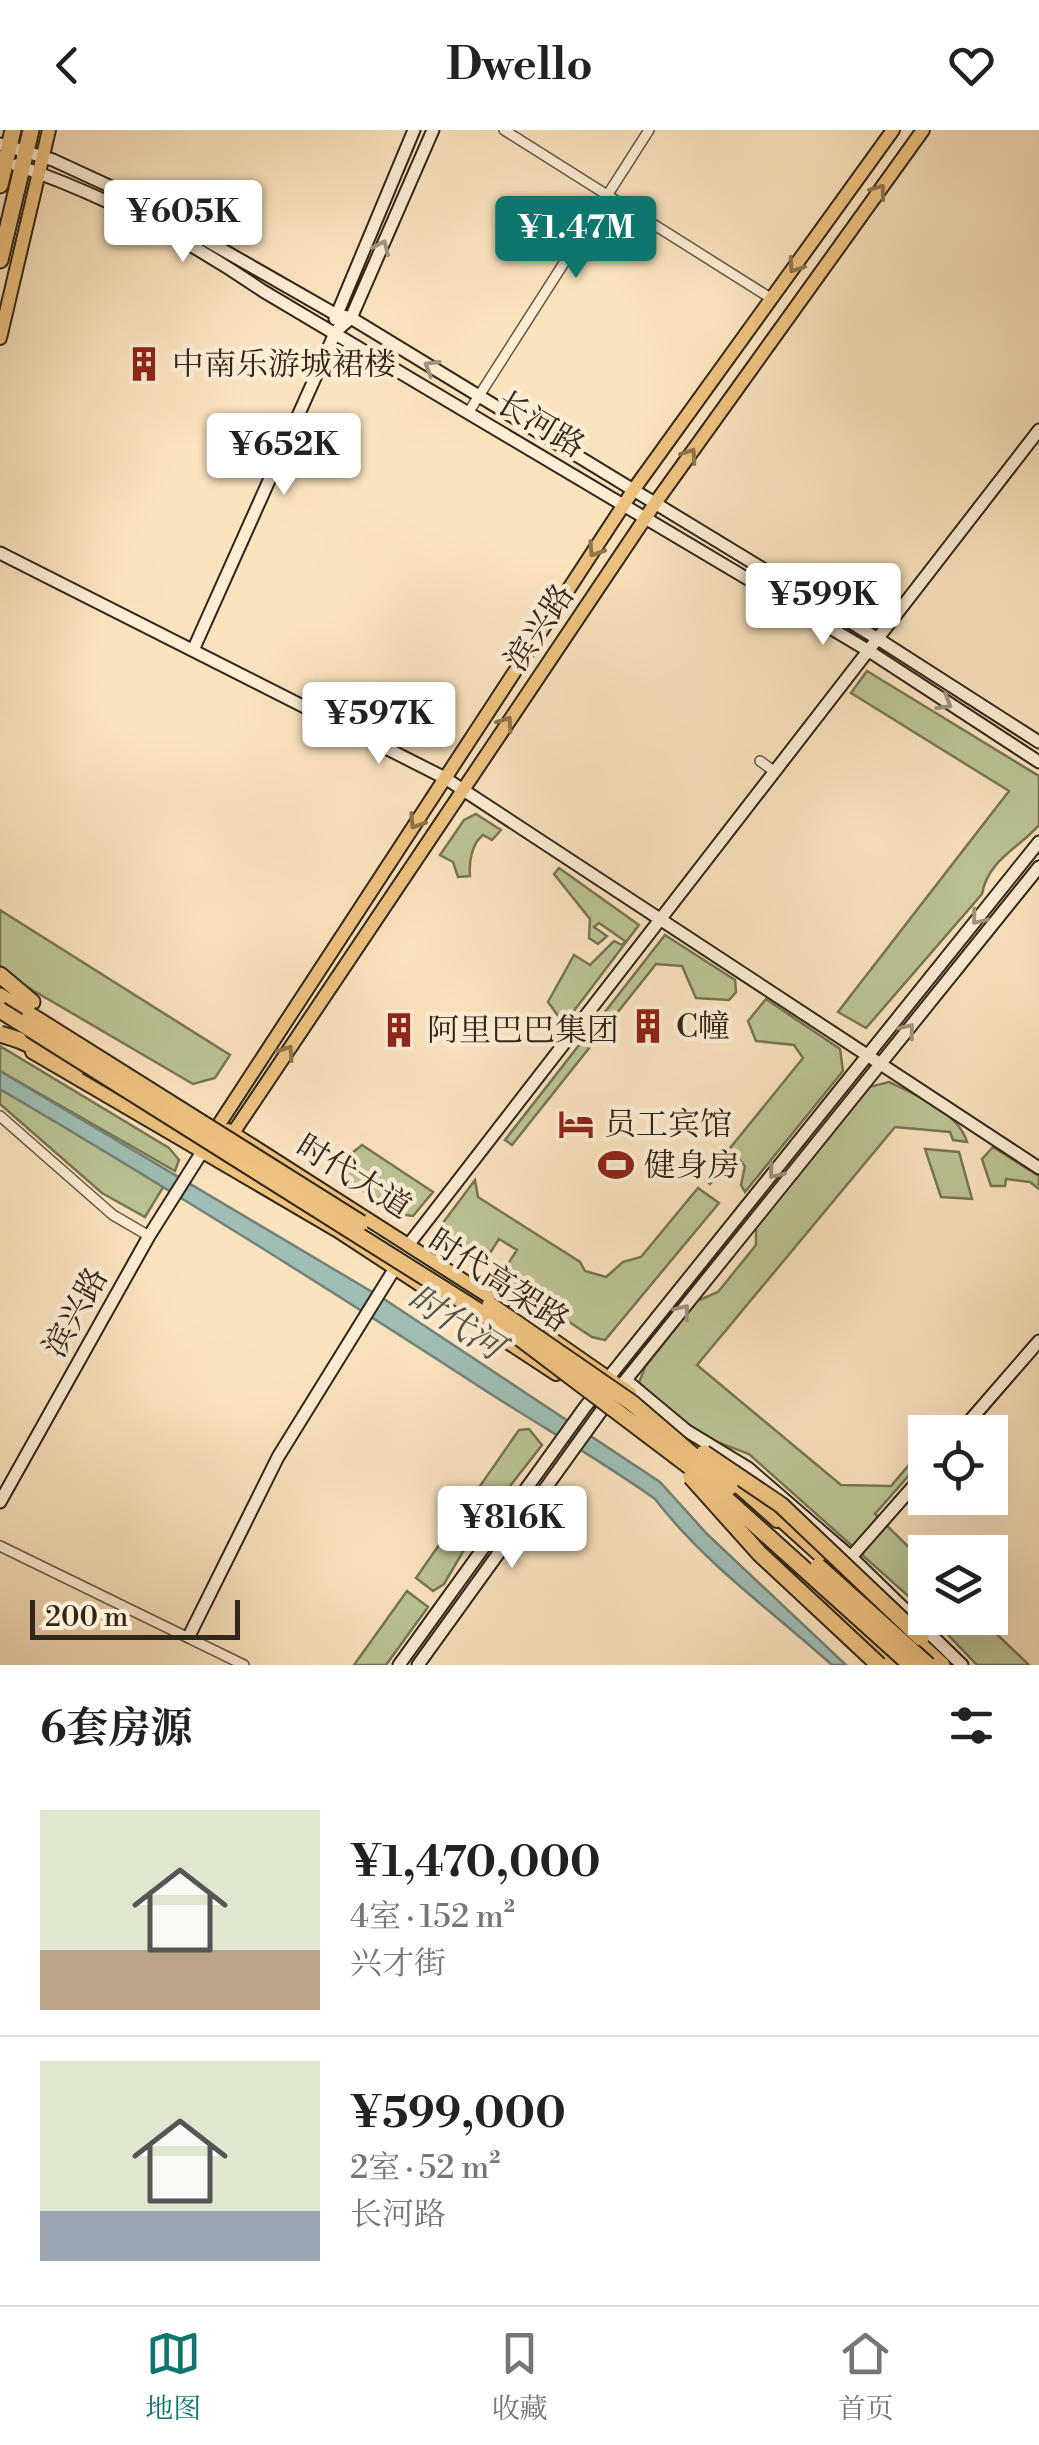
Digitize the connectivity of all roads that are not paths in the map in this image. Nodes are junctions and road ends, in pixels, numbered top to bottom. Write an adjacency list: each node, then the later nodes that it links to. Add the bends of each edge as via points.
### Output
1 (13, 130): 10 (highway)
2 (31, 130): 10 (highway)
3 (49, 130): 10 (main road)
4 (414, 130): 16 (main road)
5 (432, 130): 17 (main road, one-way to 5)
6 (504, 130): 13 (street)
7 (650, 130): 13 (street)
8 (892, 130): 15 (main road, 滨兴路, one-way to 15)
9 (923, 130): 24 (main road, 滨兴路, one-way to 9)
10 (14, 155): 11 (main road); 12 (highway); 14 (highway); 16 (main road, 长河路, via 118,190)
11 (40, 174): 18 (main road, 长河路, via 215,258); 19 (main road)
12 (0, 185)
13 (608, 195): 15 (street); 20 (street)
14 (0, 260)
15 (772, 299): 23 (main road, 滨兴路)
16 (334, 314): 17 (main road, 长河路); 18 (main road)
17 (350, 318): 18 (main road); 20 (main road, 长河路, one-way to 17)
18 (336, 332): 21 (main road, 长河路); 29 (main road)
19 (0, 338)
20 (478, 396): 21 (street); 23 (main road, 长河路)
21 (468, 412): 25 (main road, 长河路)
22 (1039, 430): 28 (main road)
23 (634, 489): 24 (main road, 长河路); 25 (main road, 滨兴路)
24 (656, 502): 26 (main road, 滨兴路); 28 (main road, 长河路)
25 (623, 506): 26 (main road, 长河路); 35 (main road, 滨兴路, one-way to 35)
26 (646, 520): 30 (main road, 长河路); 36 (main road, 滨兴路, one-way to 26)
27 (0, 553): 29 (main road)
28 (878, 638): 30 (main road); 31 (main road, 长河路)
29 (194, 648): 35 (main road)
30 (869, 650): 33 (main road, 长河路, one-way to 33); 34 (main road)
31 (1039, 742)
32 (760, 761): 34 (street)
33 (1039, 762)
34 (775, 772): 39 (main road)
35 (445, 778): 36 (main road); 47 (main road, 滨兴路, one-way to 47)
36 (461, 789): 39 (main road); 48 (main road, 滨兴路, one-way to 36)
37 (1039, 842): 43 (main road, one-way to 43)
38 (1039, 867): 44 (main road, one-way to 38)
39 (661, 920): 43 (main road); 52 (main road)
40 (2, 983): 47 (main road, 时代大道); 58 (highway, 时代高架路, bridge, via 113,1068 522,1324)
41 (0, 1010): 45 (highway, 时代高架路, bridge)
42 (0, 1034): 45 (highway, bridge); 49 (main road, 时代大道)
43 (868, 1054): 44 (main road); 55 (main road, one-way to 55)
44 (882, 1064): 50 (main road); 55 (main road, one-way to 44)
45 (140, 1100): 58 (highway, 时代高架路, bridge, via 460,1296)
46 (0, 1116): 51 (street, via 113,1215)
47 (217, 1124): 48 (main road, 时代大道); 49 (main road, 滨兴路)
48 (233, 1133): 49 (main road, 滨兴路); 52 (main road, 时代大道)
49 (202, 1152): 51 (main road, 滨兴路); 53 (main road, 时代大道)
50 (1039, 1168)
51 (150, 1236): 63 (main road, 滨兴路)
52 (410, 1244): 55 (main road, 时代大道)
53 (394, 1268): 56 (main road, 时代大道); 69 (main road, via 278,1457)
54 (1039, 1342): 57 (main road)
55 (620, 1382): 56 (main road); 59 (main road); 60 (main road, 时代大道)
56 (598, 1403): 64 (main road, 时代大道); 72 (main road, via 572,1426); 73 (main road, via 573,1452)
57 (975, 1415)
58 (651, 1428): 70 (highway, bridge, via 763,1490); 74 (highway, bridge, via 760,1554); 76 (highway, 时代高架路, bridge); 77 (highway, 时代高架路, bridge)
59 (696, 1436): 60 (main road); 68 (main road, via 748,1468)
60 (722, 1472): 61 (main road, 时代大道)
61 (742, 1490): 65 (main road); 77 (main road, 时代大道)
62 (908, 1492): 68 (main road)
63 (0, 1502)
64 (727, 1503): 66 (main road); 75 (main road, 时代大道)
65 (775, 1513): 78 (highway, bridge)
66 (748, 1531): 75 (highway)
67 (0, 1546): 69 (street)
68 (851, 1557): 79 (main road)
69 (189, 1636): 71 (street)
70 (921, 1638): 78 (main road)
71 (244, 1665)
72 (399, 1665)
73 (418, 1665)
74 (879, 1665)
75 (898, 1665)
76 (911, 1665)
77 (931, 1665)
78 (946, 1665)
79 (962, 1665)

